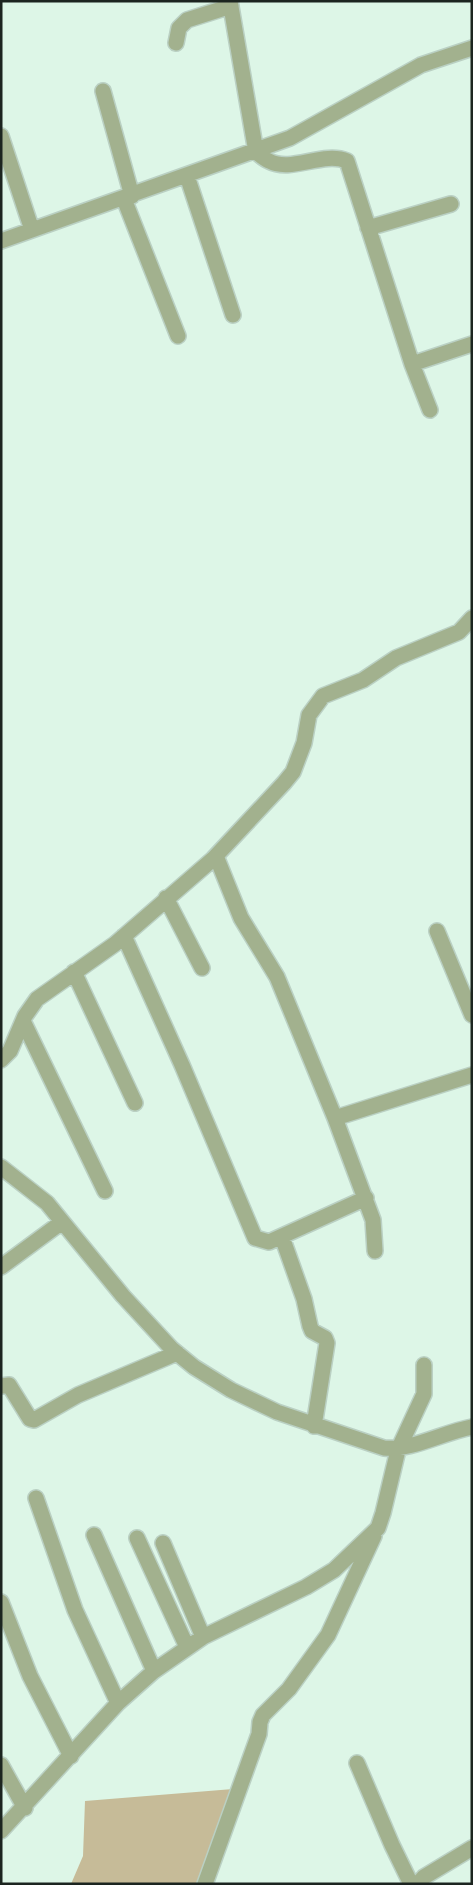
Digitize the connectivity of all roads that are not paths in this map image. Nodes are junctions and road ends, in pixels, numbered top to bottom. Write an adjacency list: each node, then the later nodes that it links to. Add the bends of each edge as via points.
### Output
1 (230, 3): 2 (street, via 187,20 179,28); 6 (street)
2 (176, 43)
3 (472, 48): 6 (street, via 421,65 290,138)
4 (103, 91): 8 (street)
5 (1, 136): 11 (street)
6 (256, 152): 7 (street); 10 (street, via 270,162 282,164 337,157 347,161)
7 (187, 176): 8 (street); 13 (street)
8 (128, 197): 11 (street); 14 (street)
9 (451, 204): 10 (street)
10 (368, 228): 16 (street)
11 (32, 230): 12 (street)
12 (1, 241)
13 (233, 315)
14 (178, 336)
15 (472, 344): 16 (street)
16 (412, 364): 17 (street)
17 (430, 410)
18 (472, 618): 19 (street, via 459,632 396,658 363,680 323,696 309,715 304,743 293,772)
19 (216, 856): 20 (street); 30 (street, via 241,918 277,977)
20 (166, 898): 22 (street); 23 (street)
21 (437, 931): 25 (street)
22 (124, 936): 24 (street); 35 (street, via 255,1238 269,1242)
23 (202, 968)
24 (74, 972): 26 (street, via 37,999); 29 (street)
25 (472, 1015)
26 (23, 1021): 27 (street, via 10,1051); 32 (street)
27 (1, 1060)
28 (472, 1075): 30 (street)
29 (135, 1102)
30 (335, 1118): 33 (street)
31 (1, 1167): 34 (street, via 46,1203)
32 (105, 1191)
33 (366, 1198): 35 (street); 36 (street)
34 (62, 1222): 37 (street); 38 (street, via 123,1296)
35 (282, 1237): 41 (street, via 312,1331 325,1338 327,1343)
36 (375, 1251)
37 (1, 1267)
38 (177, 1353): 40 (street, via 78,1395 34,1420 30,1419 9,1385); 41 (street, via 231,1390)
39 (424, 1365): 43 (street, via 424,1394)
40 (1, 1386)
41 (314, 1426): 43 (street)
42 (472, 1426): 43 (street)
43 (398, 1450): 45 (street)
44 (36, 1498): 53 (street, via 75,1610)
45 (378, 1528): 50 (street, via 334,1570); 60 (street, via 328,1635 289,1689 263,1715)
46 (94, 1534): 52 (street)
47 (137, 1538): 51 (street)
48 (163, 1543): 50 (street)
49 (1, 1602): 54 (street, via 30,1676)
50 (203, 1637): 51 (street)
51 (187, 1647): 52 (street)
52 (154, 1671): 53 (street)
53 (118, 1703): 54 (street)
54 (71, 1756): 57 (street)
55 (357, 1763): 61 (street)
56 (1, 1765): 57 (street)
57 (25, 1808): 58 (street)
58 (1, 1831)
59 (472, 1848): 62 (street, via 424,1876)
60 (205, 1884)
61 (411, 1884)
62 (418, 1884)

